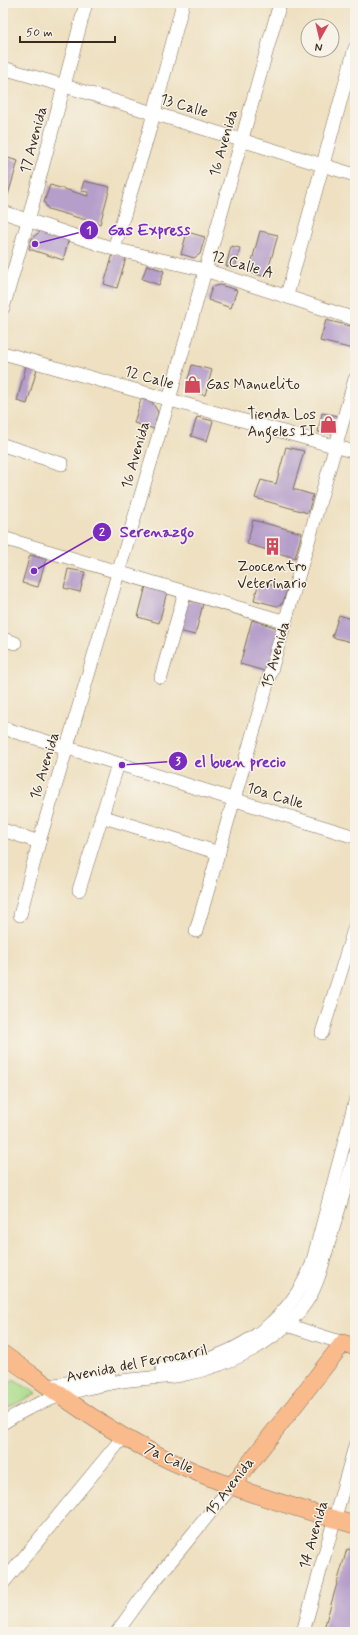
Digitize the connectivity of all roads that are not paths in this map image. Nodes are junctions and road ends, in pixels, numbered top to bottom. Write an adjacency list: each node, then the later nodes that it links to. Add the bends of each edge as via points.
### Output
1 (86, 3): 6 (street, 17 Avenida)
2 (183, 3): 7 (street)
3 (280, 3): 8 (street, 16 Avenida)
4 (355, 48): 9 (street)
5 (3, 68): 6 (street, 13 Calle)
6 (65, 86): 7 (street, 13 Calle); 12 (street, 17 Avenida)
7 (154, 113): 8 (street, 13 Calle); 13 (street)
8 (242, 140): 9 (street, 13 Calle); 14 (street, 16 Avenida)
9 (323, 165): 10 (street, 13 Calle); 15 (street)
10 (355, 175)
11 (3, 212): 12 (street, 12 Calle A)
12 (28, 221): 13 (street, 12 Calle A); 16 (street, 17 Avenida)
13 (114, 249): 14 (street, 12 Calle A)
14 (205, 270): 15 (street, 12 Calle A); 20 (street, 16 Avenida)
15 (287, 295): 17 (street, 12 Calle A)
16 (3, 308)
17 (355, 319)
18 (3, 353): 20 (street, 12 Calle)
19 (355, 379): 22 (street, 15 Avenida)
20 (169, 400): 22 (street, 12 Calle); 26 (street, 16 Avenida)
21 (3, 444): 24 (street)
22 (336, 446): 23 (street, 12 Calle); 28 (street, 15 Avenida)
23 (355, 452)
24 (62, 464)
25 (3, 538): 26 (street)
26 (119, 572): 27 (street); 31 (street, 16 Avenida)
27 (185, 592): 28 (street); 29 (street)
28 (286, 622): 33 (street, 15 Avenida)
29 (161, 677)
30 (3, 728): 31 (street, 10a Calle)
31 (67, 748): 32 (street, 10a Calle); 37 (street, 16 Avenida)
32 (118, 764): 33 (street, 10a Calle); 34 (street)
33 (234, 800): 36 (street, 10a Calle); 38 (street, 15 Avenida)
34 (101, 816): 38 (street); 39 (street)
35 (3, 830): 37 (street)
36 (355, 837)
37 (39, 842): 40 (street, 16 Avenida)
38 (219, 853): 42 (street, 15 Avenida)
39 (79, 890)
40 (20, 915)
41 (355, 926): 43 (street)
42 (196, 931)
43 (322, 1033)
44 (355, 1102): 49 (street, via 312,1264 301,1287 278,1318 243,1343 197,1363 124,1372)
45 (355, 1155): 46 (street, Avenida del Ferrocarril, via 321,1270 311,1295 300,1312)
46 (287, 1325): 47 (street); 49 (street, Avenida del Ferrocarril, via 258,1346 229,1362 182,1375)
47 (349, 1345): 53 (main road, 15 Avenida)
48 (3, 1354): 49 (main road, 7a Calle)
49 (55, 1391): 50 (street); 51 (main road, 7a Calle)
50 (3, 1423)
51 (124, 1436): 53 (main road, 7a Calle, via 156,1454); 56 (street)
52 (355, 1446): 54 (street, 14 Avenida)
53 (231, 1487): 54 (main road, 7a Calle); 57 (street, 15 Avenida, via 148,1589)
54 (335, 1519): 55 (main road, 7a Calle); 58 (street, 14 Avenida)
55 (355, 1525)
56 (3, 1583)
57 (117, 1632)
58 (303, 1632)

